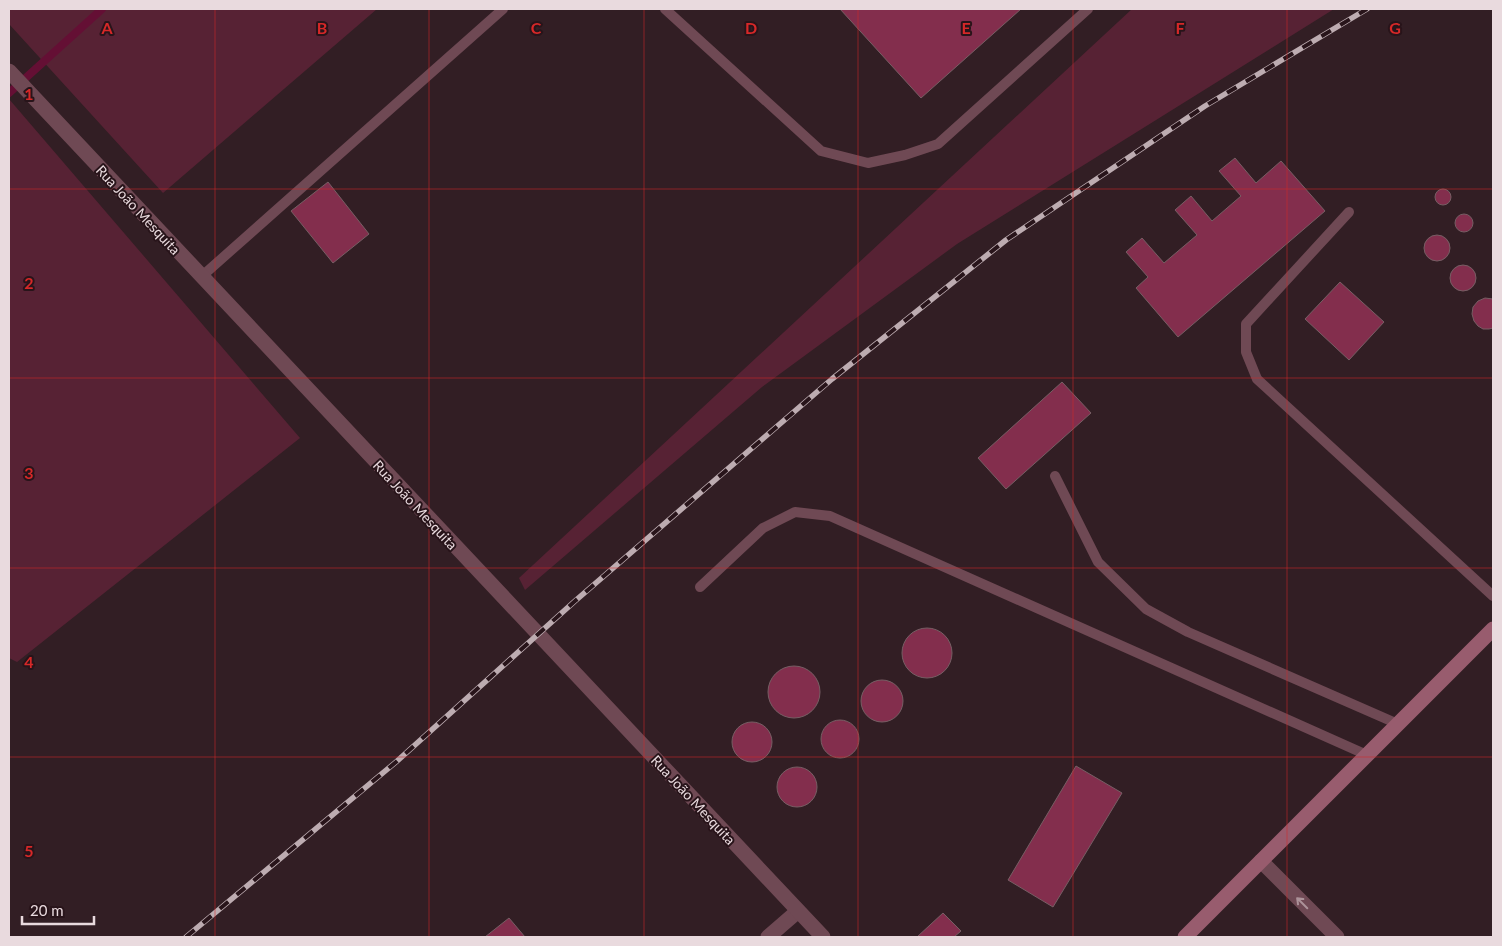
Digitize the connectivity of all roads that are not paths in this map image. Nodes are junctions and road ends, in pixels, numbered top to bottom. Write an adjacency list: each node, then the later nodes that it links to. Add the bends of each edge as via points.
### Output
1 (503, 9): 6 (lane)
2 (665, 9): 3 (lane, via 821,151 868,163 938,144)
3 (1088, 9)
4 (9, 71): 6 (street, Rua João Mesquita)
5 (1349, 212): 9 (lane, via 1246,324 1246,352 1257,379)
6 (201, 276): 14 (street, Rua João Mesquita)
7 (1055, 476): 11 (lane, via 1098,562 1146,609 1188,632)
8 (700, 587): 12 (lane, via 763,528 795,512 830,516)
9 (1493, 596)
10 (1493, 629): 11 (main road)
11 (1398, 724): 12 (main road)
12 (1367, 755): 13 (main road)
13 (1261, 861): 17 (main road); 18 (street, one-way to 13)
14 (798, 911): 15 (street); 16 (street, Rua João Mesquita)
15 (768, 937)
16 (823, 937)
17 (1185, 937)
18 (1337, 937)

